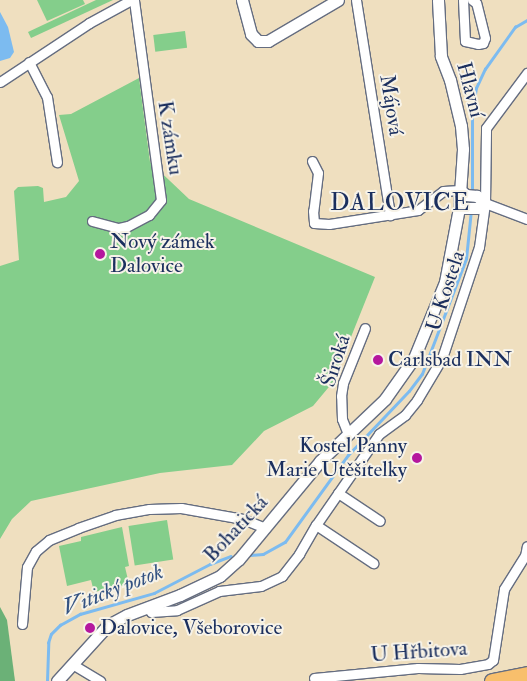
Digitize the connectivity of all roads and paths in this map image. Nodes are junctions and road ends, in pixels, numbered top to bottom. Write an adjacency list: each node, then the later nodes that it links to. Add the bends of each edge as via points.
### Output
1 (133, 0): 8 (street, via 88,23); 17 (street, K zámku, via 161,200 149,215 128,226 119,228)
2 (242, 0): 3 (street, via 251,34 258,41 268,41)
3 (338, 0)
4 (356, 0): 15 (street, Májová)
5 (438, 0): 13 (street, Hlavní, via 441,56 462,126)
6 (463, 0): 7 (street, via 465,40 478,44 485,40 476,3)
7 (472, 0)
8 (29, 62): 10 (street); 12 (street, via 47,97)
9 (527, 73): 13 (street, U Kostela, via 486,128)
10 (0, 82)
11 (312, 161): 15 (street, via 318,173 312,211 314,223)
12 (57, 162)
13 (473, 198): 14 (street, Bohatická); 14 (street); 15 (street, via 443,191 418,210); 16 (street); 20 (street, U Kostela, via 479,247 442,358 417,400 405,415 379,434)
14 (462, 208): 19 (street, Bohatická, via 445,282 414,358 385,398)
15 (390, 215)
16 (527, 219)
17 (92, 221)
18 (365, 328): 19 (street, Široká, via 343,383 342,419)
19 (348, 434): 23 (street, Bohatická, via 300,483)
20 (338, 493): 21 (street); 22 (street, U Kostela)
21 (380, 521)
22 (316, 525): 25 (street); 26 (street, U Kostela, via 287,570 270,582 219,592 177,610)
23 (265, 528): 26 (street, Bohatická, via 239,560 220,576); 27 (street, via 243,519 181,508 149,509 78,528 49,540 36,551 27,567)
24 (527, 546): 30 (street, U Hřbitova, via 525,556 504,589 493,660 488,664 460,669 418,668)
25 (373, 563)
26 (150, 609): 28 (street, Bohatická, via 108,625)
27 (22, 624)
28 (72, 664): 31 (street, Bohatická); 32 (street)
29 (527, 674): 33 (highway)
30 (314, 678)
31 (58, 681)
32 (100, 681)
33 (492, 681)

